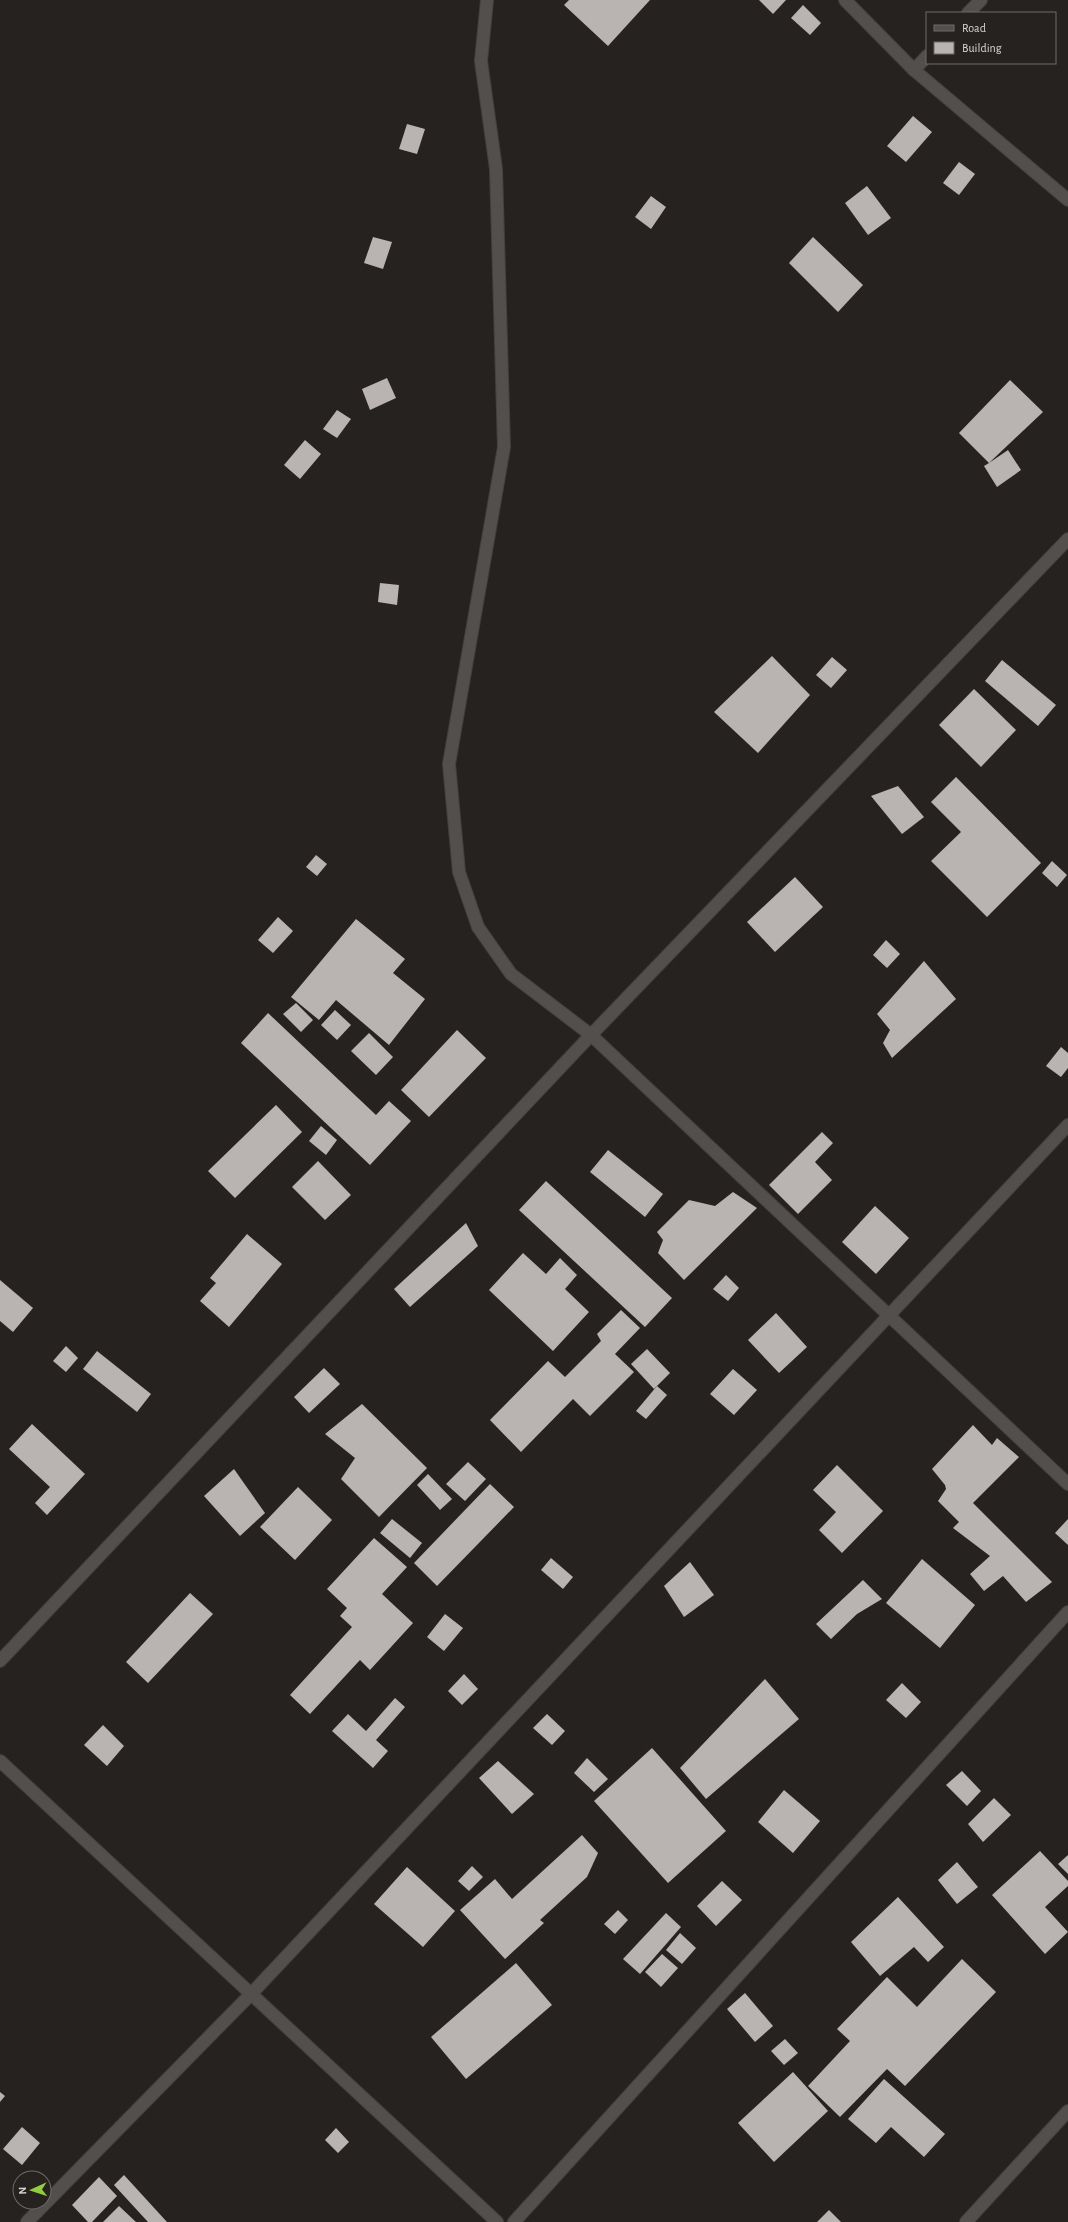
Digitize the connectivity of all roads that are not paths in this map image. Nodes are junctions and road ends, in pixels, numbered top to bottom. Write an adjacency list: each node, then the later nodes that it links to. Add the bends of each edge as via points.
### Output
1 (487, 0): 9 (street, via 481,61 496,169 504,447 448,764 458,864 478,927 511,974)
2 (845, 0): 6 (street)
3 (981, 0): 4 (street)
4 (969, 12)
5 (926, 57): 6 (street)
6 (914, 70): 7 (street)
7 (1068, 200)
8 (1068, 539): 9 (street)
9 (591, 1035): 11 (street); 14 (street)
10 (1068, 1125): 11 (street)
11 (889, 1314): 12 (street); 16 (street)
12 (1068, 1484)
13 (1068, 1612): 20 (street)
14 (0, 1661)
15 (0, 1761): 16 (street)
16 (251, 1994): 18 (street); 19 (street)
17 (1068, 2111): 21 (street)
18 (27, 2222)
19 (497, 2222)
20 (514, 2222)
21 (966, 2222)

